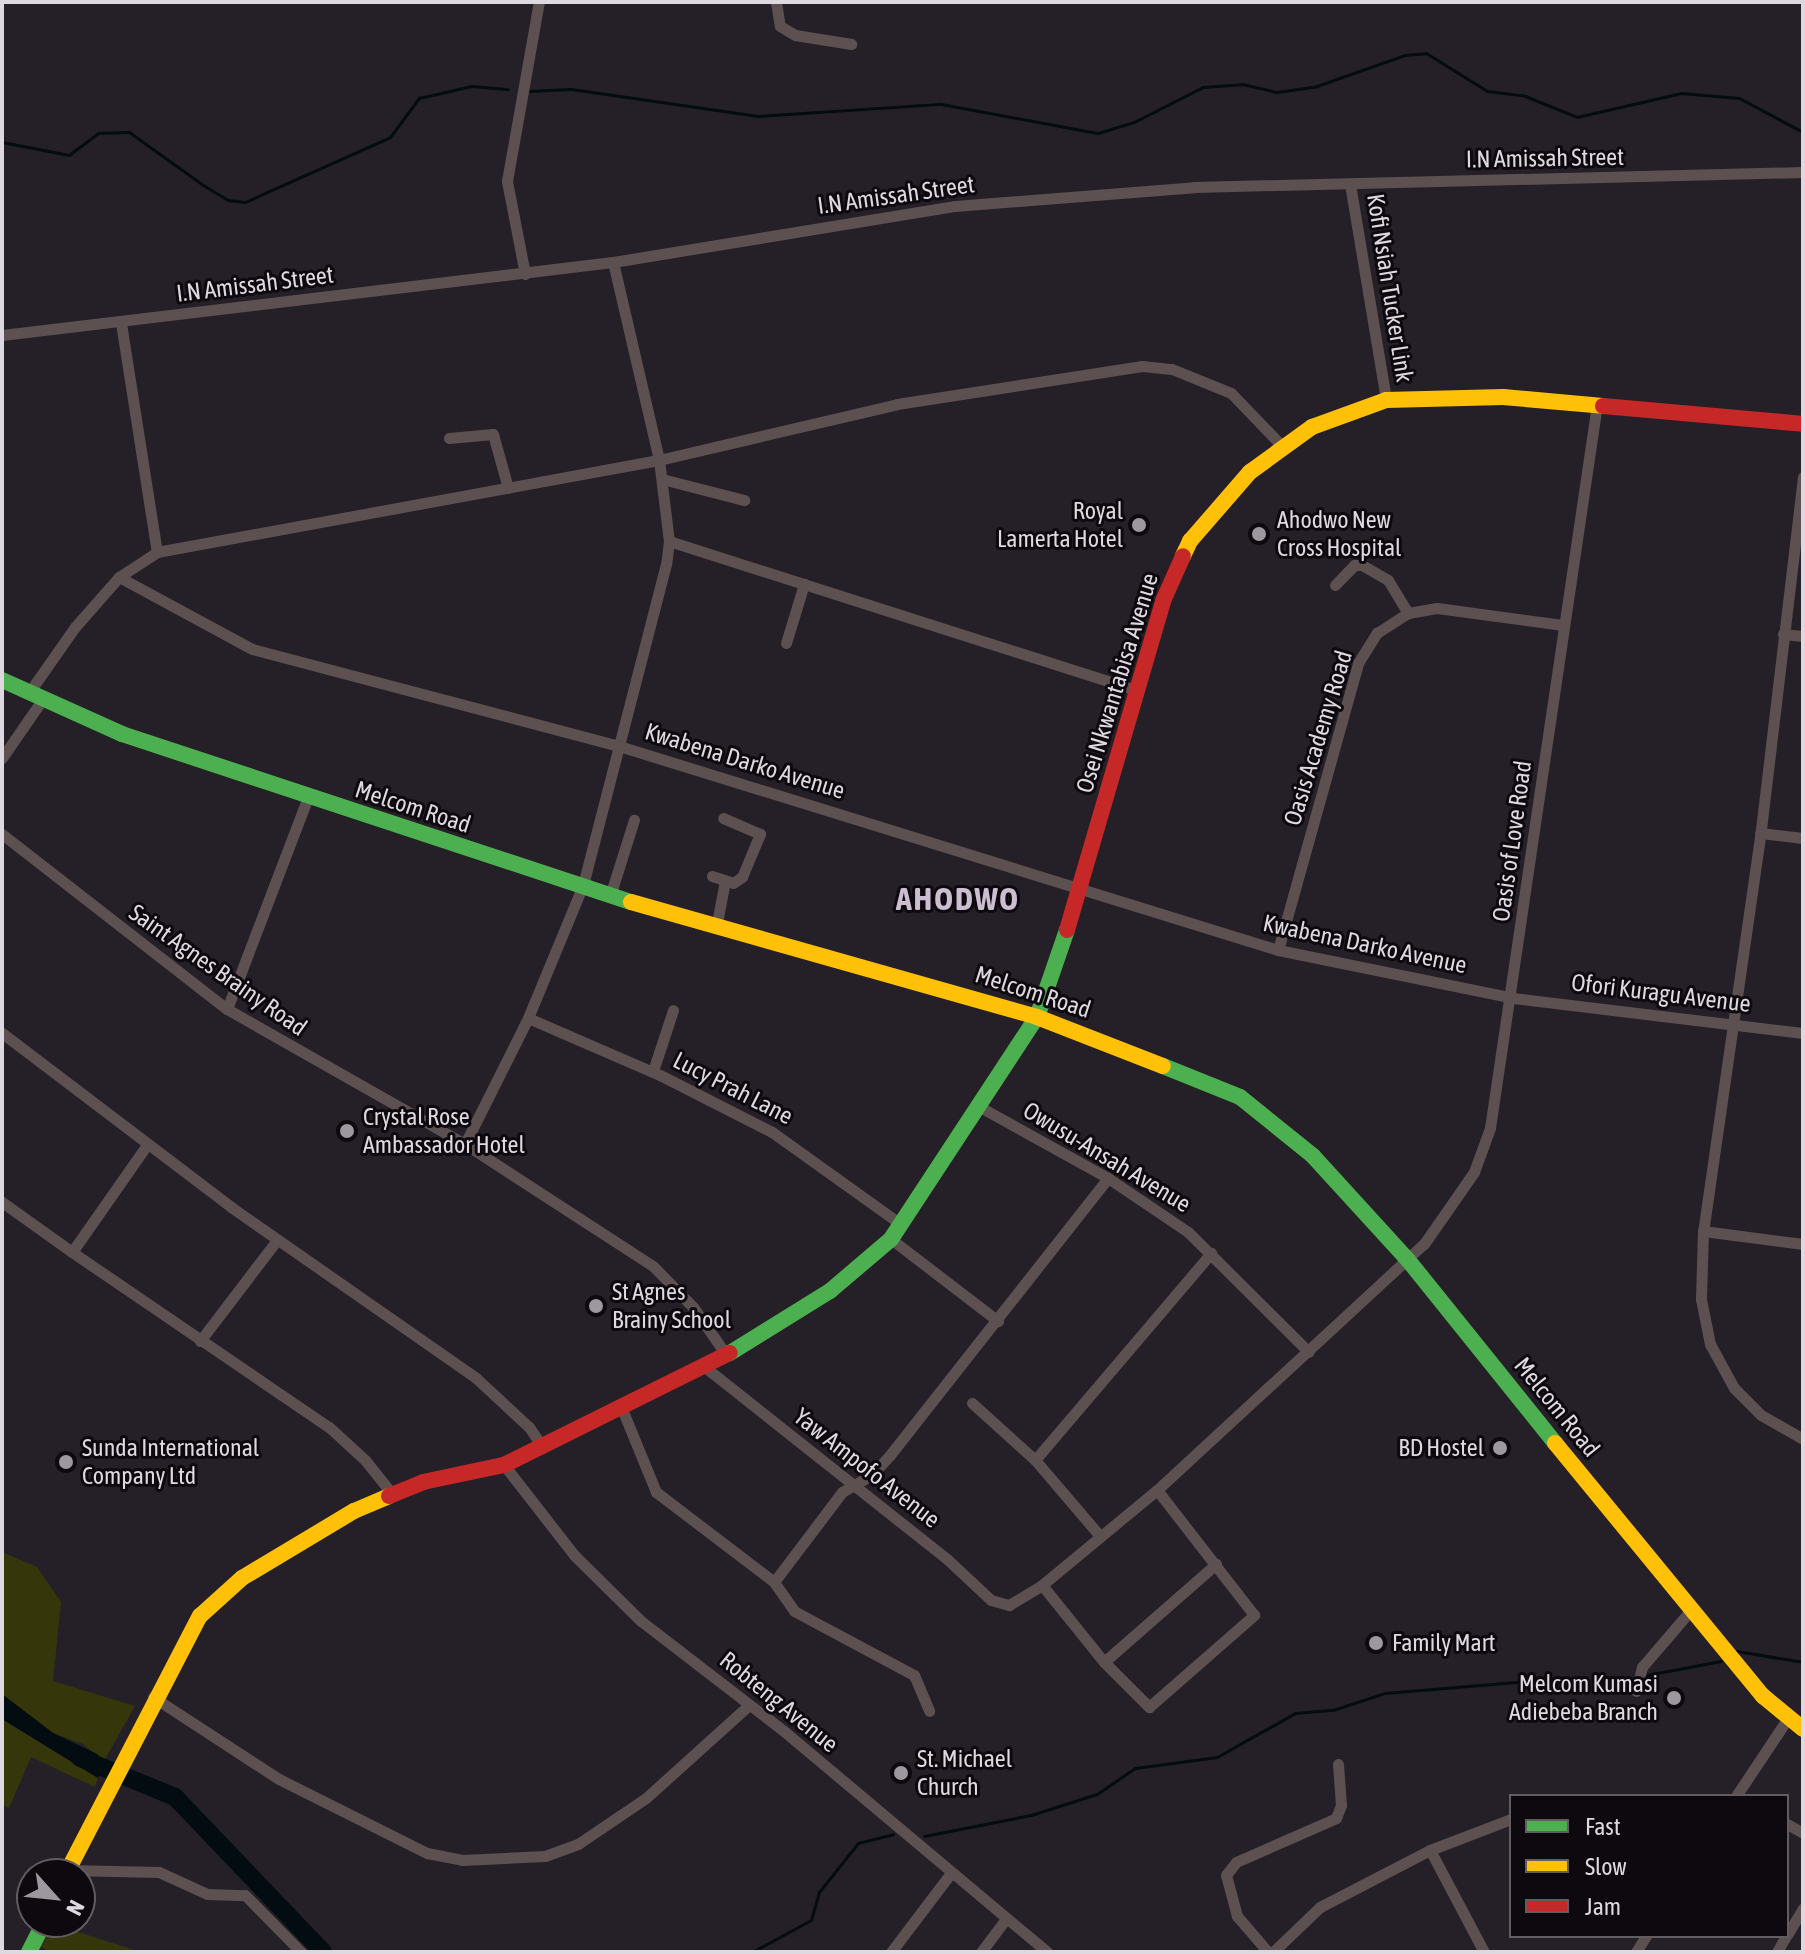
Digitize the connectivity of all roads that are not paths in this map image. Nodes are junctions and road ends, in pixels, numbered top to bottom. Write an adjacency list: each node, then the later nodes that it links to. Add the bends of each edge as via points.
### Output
1 (539, 2): 7 (street, via 507,181)
2 (776, 2): 3 (street, via 780,26 795,35)
3 (851, 44)
4 (1803, 172): 5 (street, I.N Amissah Street)
5 (1350, 184): 6 (street, I.N Amissah Street, via 1194,187 955,206); 10 (street, Kofi Nsiah Tucker Link)
6 (613, 262): 7 (street, I.N Amissah Street); 15 (street)
7 (525, 274): 8 (street, I.N Amissah Street)
8 (121, 323): 9 (street, I.N Amissah Street); 21 (street)
9 (2, 335)
10 (1386, 400): 11 (main road, Osei Nkwantabisa Avenue, via 1465,395); 14 (main road, Osei Nkwantabisa Avenue, via 1312,427)
11 (1597, 404): 12 (main road, Osei Nkwantabisa Avenue); 26 (street, Oasis of Love Road)
12 (1803, 424)
13 (449, 438): 18 (street, via 493,434)
14 (1282, 446): 15 (street, via 1231,393 1172,369 1142,366 897,404); 31 (main road, Osei Nkwantabisa Avenue, via 1221,500 1190,541 1163,601)
15 (659, 460): 17 (street); 18 (street)
16 (1803, 477): 27 (street)
17 (662, 479): 19 (street); 20 (street)
18 (508, 488): 21 (street)
19 (744, 500)
20 (669, 541): 23 (street); 33 (street)
21 (157, 552): 22 (street)
22 (119, 577): 32 (street, via 75,627); 33 (street, Kwabena Darko Avenue, via 252,649)
23 (804, 584): 29 (street); 31 (street)
24 (1335, 585): 25 (street, via 1354,565 1365,567 1391,583)
25 (1408, 613): 26 (street, Oasis Academy Road, via 1437,608); 47 (street, Oasis Academy Road, via 1377,633 1358,663)
26 (1563, 625): 48 (street, Oasis of Love Road)
27 (1783, 634): 28 (street); 38 (street)
28 (1803, 636)
29 (786, 643)
30 (2, 680): 32 (main road, Melcom Road)
31 (1136, 690): 44 (main road, Osei Nkwantabisa Avenue)
32 (35, 697): 34 (street); 35 (main road, Melcom Road, via 122,734)
33 (619, 746): 43 (street); 44 (street, Kwabena Darko Avenue)
34 (2, 758)
35 (308, 797): 43 (main road, Melcom Road); 49 (street)
36 (723, 818): 42 (street, via 760,834 742,877)
37 (634, 820): 45 (street)
38 (1760, 833): 40 (street); 53 (street)
39 (2, 834): 49 (street, Saint Agnes Brainy Road)
40 (1803, 838)
41 (712, 876): 42 (street)
42 (725, 881): 46 (street)
43 (583, 885): 45 (main road, Melcom Road); 52 (street)
44 (1081, 889): 47 (street, Kwabena Darko Avenue); 51 (main road, Osei Nkwantabisa Avenue)
45 (610, 896): 46 (main road, Melcom Road)
46 (716, 928): 51 (main road, Melcom Road, via 832,956)
47 (1278, 950): 48 (street, Kwabena Darko Avenue)
48 (1513, 998): 53 (street, Ofori Kuragu Avenue); 69 (street, Oasis of Love Road, via 1483,1152 1443,1221)
49 (227, 1009): 58 (street, Saint Agnes Brainy Road)
50 (673, 1010): 56 (street)
51 (1037, 1017): 57 (main road, Osei Nkwantabisa Avenue); 69 (main road, Melcom Road, via 1240,1097 1313,1156)
52 (528, 1018): 56 (street, Lucy Prah Lane); 58 (street)
53 (1730, 1024): 55 (street, Ofori Kuragu Avenue); 63 (street)
54 (2, 1033): 59 (street)
55 (1803, 1033)
56 (653, 1071): 62 (street, Lucy Prah Lane, via 811,1155)
57 (980, 1107): 60 (street, Owusu-Ansah Avenue); 62 (main road, Osei Nkwantabisa Avenue)
58 (465, 1144): 73 (street, Saint Agnes Brainy Road, via 653,1266 693,1307)
59 (147, 1145): 65 (street); 67 (street)
60 (1108, 1178): 68 (street, Owusu-Ansah Avenue); 70 (street)
61 (2, 1202): 67 (street)
62 (902, 1225): 64 (main road, Osei Nkwantabisa Avenue)
63 (1703, 1231): 66 (street); 77 (street, via 1701,1299 1721,1369 1761,1415)
64 (891, 1239): 70 (street); 73 (main road, Osei Nkwantabisa Avenue, via 830,1291)
65 (277, 1240): 71 (street); 78 (street, via 476,1378 529,1427)
66 (1803, 1244)
67 (72, 1252): 71 (street)
68 (1211, 1253): 72 (street, Owusu-Ansah Avenue); 79 (street)
69 (1408, 1260): 72 (street, Oasis of Love Road); 89 (main road, Melcom Road)
70 (998, 1321): 81 (street, via 890,1455 872,1475)
71 (200, 1341): 83 (street, via 329,1427)
72 (1309, 1352): 82 (street, Oasis of Love Road)
73 (727, 1356): 74 (main road, Osei Nkwantabisa Avenue)
74 (706, 1368): 76 (main road, Osei Nkwantabisa Avenue); 81 (street, Yaw Ampofo Avenue)
75 (972, 1403): 79 (street)
76 (622, 1409): 78 (main road, Osei Nkwantabisa Avenue); 86 (street, via 656,1492)
77 (1803, 1439)
78 (543, 1448): 80 (main road, Osei Nkwantabisa Avenue)
79 (1035, 1460): 84 (street)
80 (504, 1465): 83 (main road, Osei Nkwantabisa Avenue, via 423,1482); 93 (street, Robteng Avenue, via 538,1513 606,1588)
81 (852, 1484): 86 (street); 88 (street, Yaw Ampofo Avenue)
82 (1157, 1490): 84 (street, Oasis of Love Road); 85 (street)
83 (393, 1495): 92 (main road, Osei Nkwantabisa Avenue, via 287,1548 242,1578 200,1616)
84 (1100, 1536): 87 (street, Oasis of Love Road)
85 (1216, 1564): 90 (street); 90 (street, via 1253,1610 1249,1624 1149,1707)
86 (774, 1582): 94 (street, via 794,1611 914,1675)
87 (1042, 1585): 88 (street, Oasis of Love Road, via 1017,1602); 90 (street)
88 (998, 1605)
89 (1690, 1611): 91 (street, via 1642,1667); 95 (main road, Melcom Road)
90 (1104, 1662)
91 (1636, 1691)
92 (153, 1697): 93 (street, via 279,1779 435,1857 462,1860 545,1856 578,1844 646,1798); 101 (main road, Osei Nkwantabisa Avenue)
93 (749, 1705): 103 (street, Robteng Avenue)
94 (929, 1711)
95 (1788, 1718): 96 (main road, Melcom Road); 98 (street)
96 (1803, 1729)
97 (1338, 1764): 111 (street, via 1341,1805 1336,1818 1236,1862 1226,1875 1237,1916)
98 (1738, 1794)
99 (1509, 1820): 100 (street)
100 (1430, 1850): 111 (street, via 1320,1907); 112 (street)
101 (74, 1858)
102 (96, 1872): 107 (street, via 159,1872 207,1894 245,1895)
103 (951, 1873): 105 (street, Robteng Avenue); 108 (street)
104 (1803, 1908): 106 (street)
105 (1005, 1920): 109 (street); 110 (street, Robteng Avenue)
106 (1789, 1932)
107 (301, 1952)
108 (891, 1952)
109 (981, 1952)
110 (1047, 1952)
111 (1271, 1952)
112 (1484, 1952)

